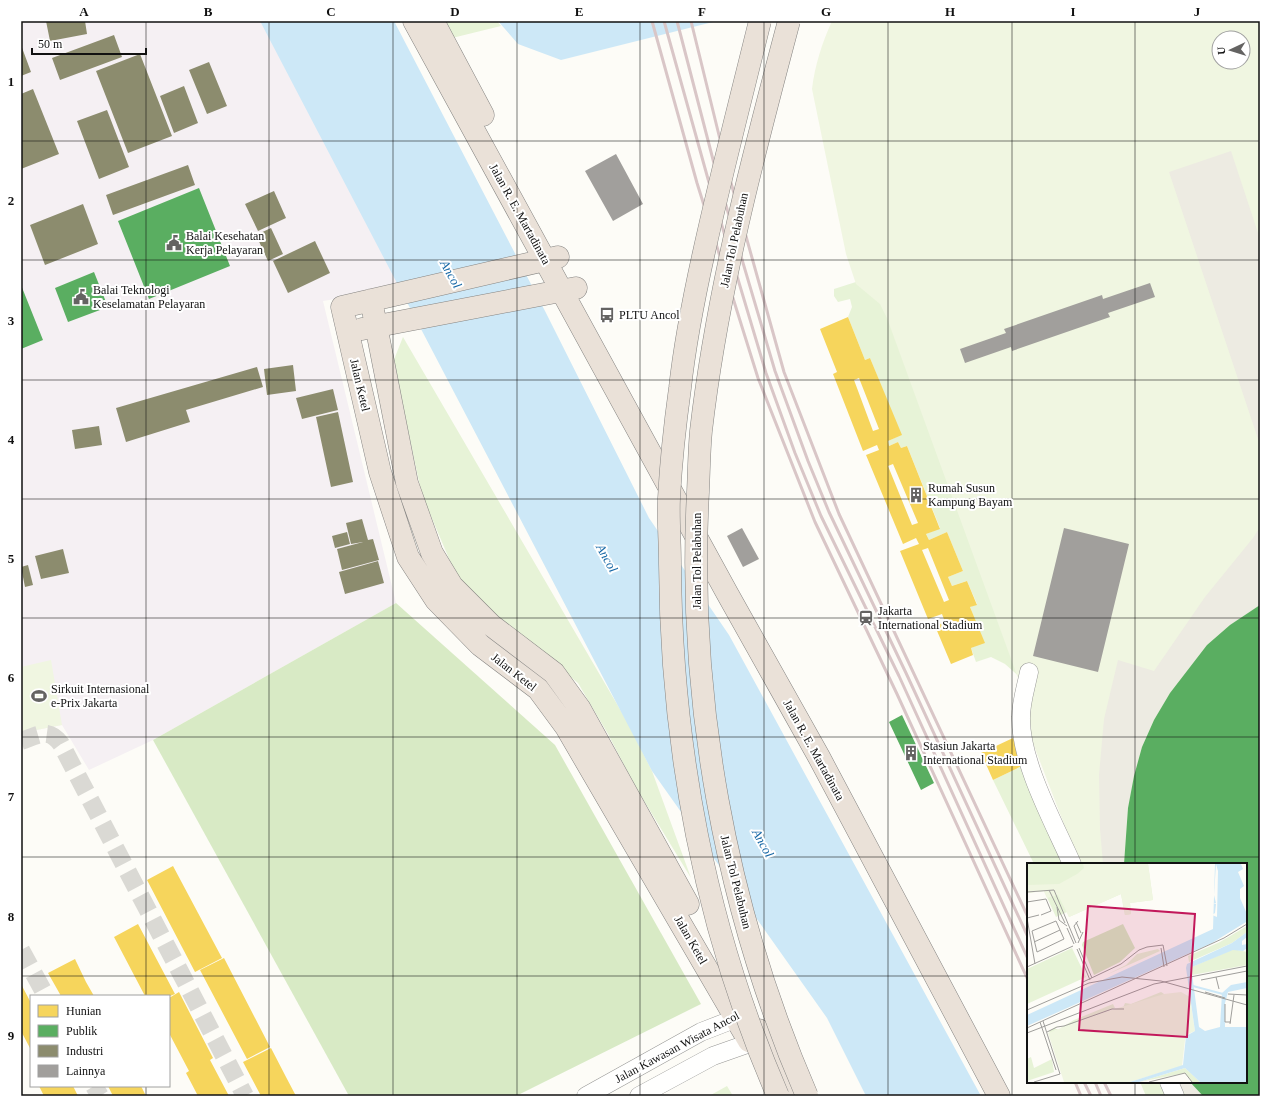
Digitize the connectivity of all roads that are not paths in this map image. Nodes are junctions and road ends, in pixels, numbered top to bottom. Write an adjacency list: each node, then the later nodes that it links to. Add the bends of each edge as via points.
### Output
1 (414, 21): 5 (highway, Jalan R. E. Martadinata)
2 (433, 21): 5 (highway, Jalan R. E. Martadinata)
3 (760, 21): 19 (highway, bridge, via 715,203 694,301 680,386 669,498 670,628 679,732 694,828 729,964 762,1060)
4 (789, 21): 21 (highway, Jalan Tol Pelabuhan, bridge, via 750,167 720,304 701,433 696,526 696,607 704,716 716,794 733,877 786,1048)
5 (545, 260): 6 (highway, Jalan R. E. Martadinata); 7 (highway, Jalan Ketel)
6 (562, 291): 8 (highway); 22 (highway, Jalan R. E. Martadinata, via 823,764)
7 (371, 300): 8 (highway, Jalan Ketel); 9 (highway, Jalan Ketel, via 342,306)
8 (377, 326): 9 (highway); 10 (highway, Jalan Ketel, via 407,483)
9 (348, 332): 11 (highway, Jalan Ketel, via 380,472)
10 (419, 515): 11 (highway); 14 (highway, Jalan Ketel, via 432,553 452,586 492,625 554,673 580,709)
11 (396, 524): 14 (highway, Jalan Ketel, via 408,557 436,600 480,645 538,689 566,727)
12 (1029, 672): 13 (street, via 1022,710 1022,736 1040,792)
13 (1072, 863)
14 (742, 1013): 15 (highway); 17 (street, Jalan Kawasan Wisata Ancol, via 701,1032)
15 (756, 1038): 18 (street, Jalan Kawasan Wisata Ancol, via 713,1056); 19 (highway); 20 (highway)
16 (1169, 1083): 23 (street)
17 (586, 1096)
18 (639, 1096)
19 (778, 1096)
20 (797, 1096)
21 (807, 1096)
22 (999, 1096)
23 (1175, 1096)

